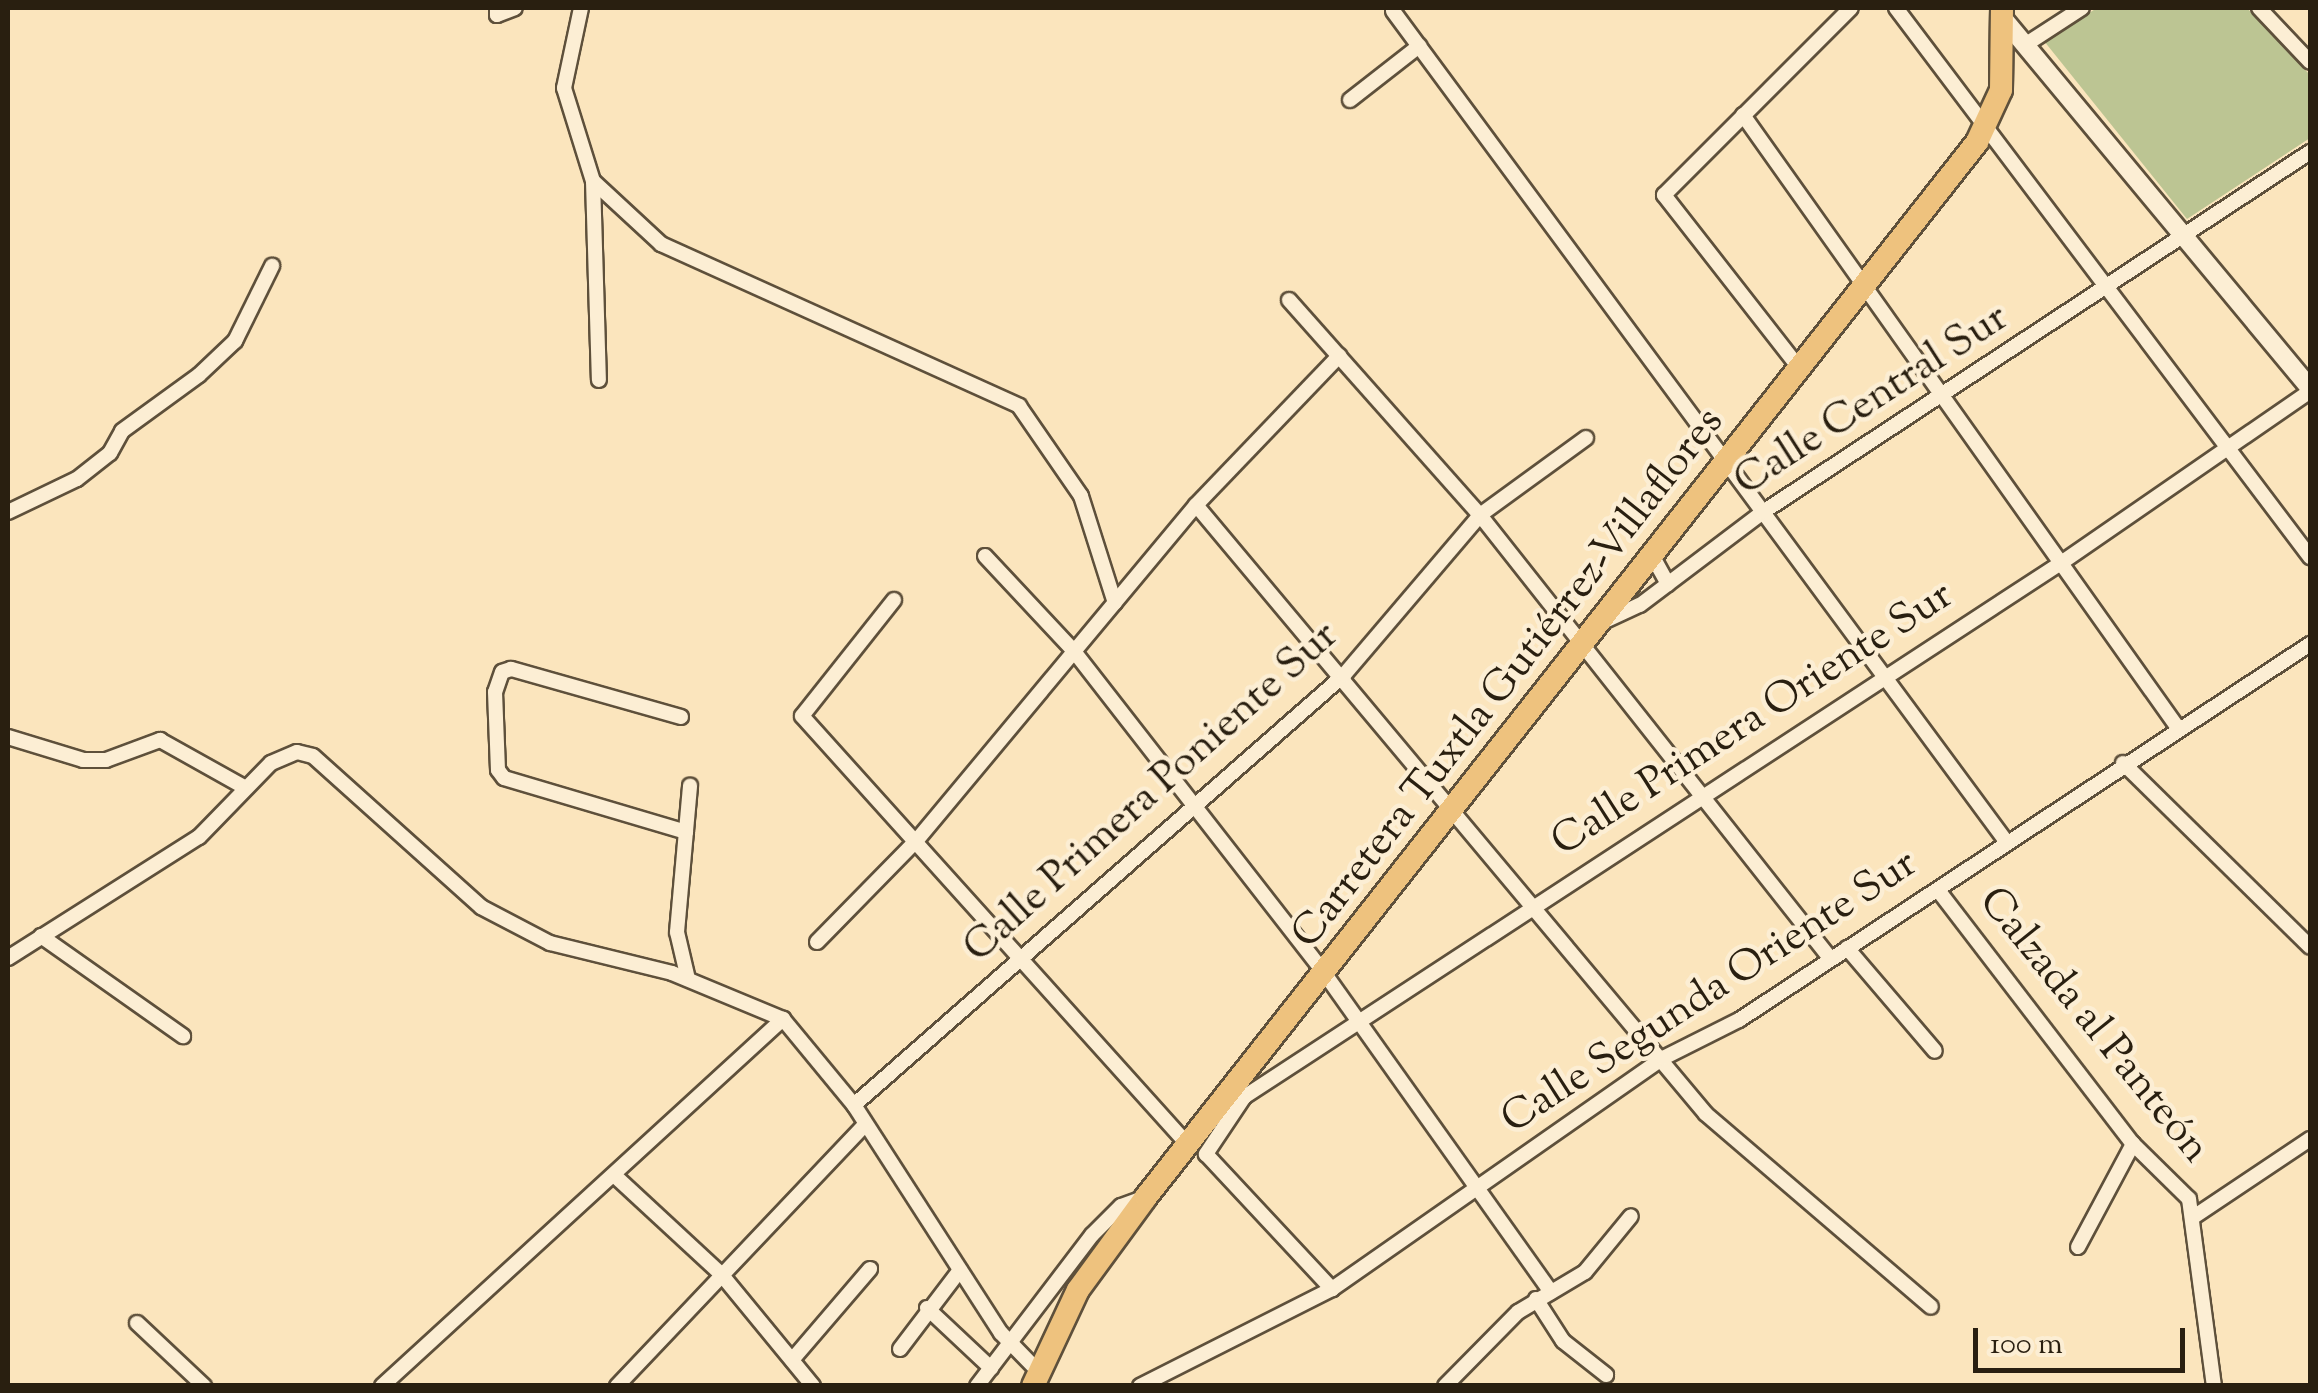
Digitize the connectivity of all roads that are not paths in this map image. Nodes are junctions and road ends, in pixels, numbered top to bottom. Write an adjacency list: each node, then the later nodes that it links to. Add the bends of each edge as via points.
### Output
1 (515, 8): 7 (street)
2 (581, 8): 17 (street, via 564,88)
3 (1851, 8): 14 (street)
4 (1896, 8): 15 (street)
5 (2082, 8): 10 (street)
6 (2259, 8): 12 (street)
7 (497, 11)
8 (1393, 11): 11 (street)
9 (2004, 14): 10 (street); 15 (main road, Carretera Tuxtla Gutiérrez-Villaflores, via 2001,90)
10 (2028, 43): 18 (street)
11 (1418, 46): 13 (street); 30 (street)
12 (2310, 62)
13 (1350, 100)
14 (1743, 115): 20 (street); 24 (street, via 1664,195)
15 (1984, 128): 20 (main road, Carretera Tuxtla Gutiérrez-Villaflores); 21 (street)
16 (2310, 152): 18 (street, Calle Central Sur)
17 (594, 181): 25 (street); 41 (street, via 661,244 1018,406 1082,496)
18 (2185, 238): 21 (street, Calle Central Sur); 26 (street)
19 (272, 266): 32 (street, via 235,341 199,375 122,432 110,453 77,479)
20 (1867, 284): 24 (main road, Carretera Tuxtla Gutiérrez-Villaflores); 27 (street)
21 (2106, 288): 27 (street, Calle Central Sur); 29 (street)
22 (1289, 300): 23 (street)
23 (1339, 356): 31 (street); 34 (street)
24 (1800, 370): 30 (main road, Carretera Tuxtla Gutiérrez-Villaflores)
25 (599, 380)
26 (2310, 390): 29 (street, Calle Primera Oriente Sur)
27 (1944, 396): 33 (street, Calle Central Sur); 38 (street)
28 (1586, 438): 34 (street, Calle Primera Poniente Sur)
29 (2228, 446): 37 (street); 38 (street, Calle Primera Oriente Sur)
30 (1726, 463): 33 (street); 36 (main road, Carretera Tuxtla Gutiérrez-Villaflores)
31 (1196, 504): 41 (street); 47 (street)
32 (8, 512)
33 (1763, 512): 39 (street, Calle Central Sur); 46 (street)
34 (1480, 515): 44 (street); 47 (street, Calle Primera Poniente Sur)
35 (984, 556): 45 (street)
36 (1652, 556): 39 (street); 42 (main road, Carretera Tuxtla Gutiérrez-Villaflores)
37 (2310, 557)
38 (2061, 562): 46 (street, Calle Primera Oriente Sur); 49 (street)
39 (1668, 584): 42 (street, Calle Central Sur)
40 (894, 600): 58 (street, via 802,716)
41 (1114, 602): 45 (street)
42 (1600, 624): 44 (main road, Carretera Tuxtla Gutiérrez-Villaflores)
43 (2310, 644): 49 (street, Calle Segunda Oriente Sur)
44 (1582, 647): 54 (street); 56 (main road, Carretera Tuxtla Gutiérrez-Villaflores)
45 (1073, 650): 55 (street); 58 (street)
46 (1883, 674): 54 (street, Calle Primera Oriente Sur); 59 (street)
47 (1344, 675): 55 (street, Calle Primera Poniente Sur); 56 (street)
48 (681, 717): 57 (street, via 512,669 502,672 496,692 498,770 504,778)
49 (2178, 728): 51 (street, Calle Segunda Oriente Sur)
50 (8, 736): 52 (street, via 82,760 106,760 160,740)
51 (2123, 764): 59 (street, Calle Segunda Oriente Sur); 64 (street)
52 (244, 786): 62 (street, via 199,837); 70 (street, via 271,763 297,752 314,756 481,907 550,943)
53 (690, 786): 57 (street)
54 (1704, 796): 61 (street, Calle Primera Oriente Sur); 67 (street)
55 (1190, 806): 68 (street, Calle Primera Poniente Sur); 69 (street)
56 (1452, 810): 61 (street); 69 (main road, Carretera Tuxtla Gutiérrez-Villaflores)
57 (686, 832): 70 (street, via 677,932)
58 (917, 840): 63 (street); 68 (street)
59 (2005, 840): 60 (street, Calle Segunda Oriente Sur)
60 (1938, 890): 65 (street, Calle Segunda Oriente Sur); 80 (street, Calzada al Panteón)
61 (1533, 907): 72 (street, Calle Primera Oriente Sur); 75 (street)
62 (41, 936): 66 (street); 73 (street)
63 (817, 942)
64 (2310, 947)
65 (1846, 948): 67 (street, Calle Segunda Oriente Sur); 74 (street)
66 (8, 958)
67 (1830, 958): 75 (street, Calle Segunda Oriente Sur, via 1695,1046)
68 (1020, 959): 77 (street, Calle Primera Poniente Sur); 81 (street)
69 (1325, 974): 72 (street); 76 (main road, Carretera Tuxtla Gutiérrez-Villaflores)
70 (688, 979): 71 (street)
71 (784, 1019): 77 (street); 82 (street)
72 (1359, 1019): 76 (street, Calle Primera Oriente Sur); 83 (street)
73 (184, 1036)
74 (1934, 1052)
75 (1663, 1058): 83 (street, Calle Segunda Oriente Sur); 94 (street, via 1706,1114)
76 (1237, 1095): 81 (main road, Carretera Tuxtla Gutiérrez-Villaflores)
77 (854, 1106): 78 (street)
78 (866, 1124): 89 (street); 90 (street)
79 (2310, 1139): 86 (street)
80 (2133, 1144): 86 (street, Calzada al Panteón, via 2189,1199); 87 (street)
81 (1198, 1150): 84 (main road, Carretera Tuxtla Gutiérrez-Villaflores); 91 (street)
82 (614, 1175): 90 (street); 104 (street)
83 (1478, 1184): 91 (street, Calle Segunda Oriente Sur); 92 (street)
84 (1146, 1197): 97 (street, via 1121,1206 1092,1235); 102 (main road, Carretera Tuxtla Gutiérrez-Villaflores, via 1078,1290)
85 (1631, 1216): 92 (street, via 1584,1272)
86 (2192, 1218): 110 (street, Calzada al Panteón)
87 (2078, 1247)
88 (870, 1269): 99 (street)
89 (960, 1270): 95 (street); 97 (street)
90 (721, 1274): 99 (street); 105 (street)
91 (1332, 1289): 108 (street, Calle Segunda Oriente Sur)
92 (1551, 1292): 93 (street)
93 (1536, 1299): 101 (street, via 1563,1340); 109 (street)
94 (1931, 1307)
95 (926, 1308): 98 (street); 100 (street)
96 (136, 1324): 103 (street)
97 (1013, 1346): 100 (street); 102 (street)
98 (900, 1349)
99 (792, 1360): 106 (street)
100 (991, 1368): 107 (street)
101 (1606, 1375)
102 (1034, 1377)
103 (204, 1386)
104 (382, 1386)
105 (617, 1386)
106 (813, 1386)
107 (976, 1386)
108 (1140, 1386)
109 (1445, 1386)
110 (2214, 1386)

